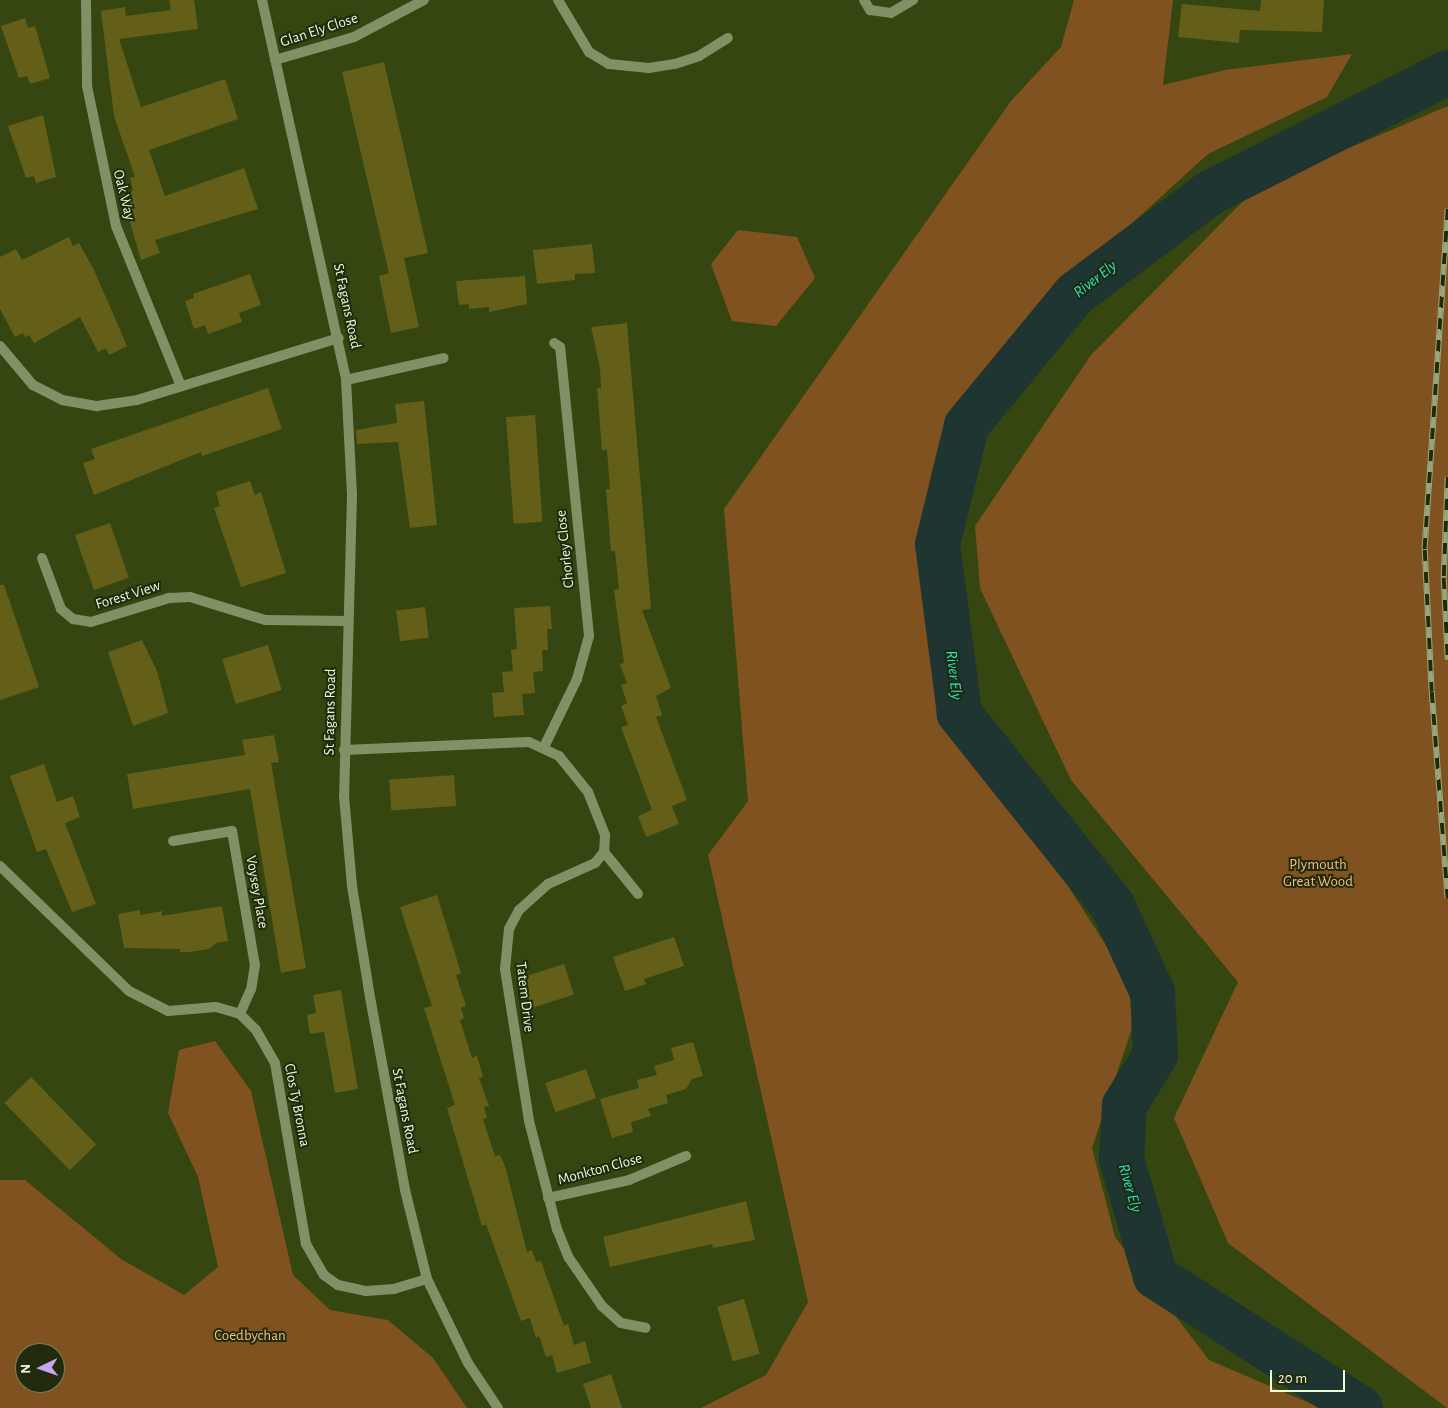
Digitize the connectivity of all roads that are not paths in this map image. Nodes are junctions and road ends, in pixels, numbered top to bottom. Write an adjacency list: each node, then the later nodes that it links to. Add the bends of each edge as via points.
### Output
1 (86, 0): 14 (street, Oak Way, via 87,86 116,226)
2 (262, 0): 8 (street, St Fagans Road)
3 (424, 0): 8 (street, Glan Ely Close, via 354,37)
4 (558, 0): 7 (street, via 589,52 609,64 649,68 675,64 699,56)
5 (864, 0): 6 (street, via 870,10 892,13)
6 (912, 0)
7 (728, 38)
8 (275, 60): 9 (street, St Fagans Road)
9 (339, 338): 13 (street, St Fagans Road); 14 (street)
10 (554, 343): 17 (street, Chorley Close, via 560,347 589,636 577,679)
11 (0, 346): 14 (street, via 33,385 79,404 116,405)
12 (444, 358): 13 (street)
13 (346, 380): 16 (street, St Fagans Road, via 352,495)
14 (181, 386)
15 (42, 558): 16 (street, Forest View, via 61,609 73,619 92,622 169,598 190,597 265,620)
16 (348, 621): 18 (street, St Fagans Road)
17 (544, 747): 18 (street, via 512,741); 20 (street, via 558,756 588,792 605,835)
18 (344, 750): 26 (street, St Fagans Road, via 352,886 394,1133)
19 (173, 841): 23 (street, Voysey Place, via 232,831 254,965 251,989)
20 (604, 852): 22 (street); 25 (street, Tatem Drive, via 595,863 548,884 533,896 519,910 505,948 519,1067)
21 (0, 866): 23 (street, via 129,991 168,1010 216,1007)
22 (638, 894)
23 (240, 1014): 26 (street, Clos Ty Bronna, via 268,1045 275,1062 306,1244 324,1275 338,1285 366,1291 394,1289)
24 (686, 1156): 25 (street, Monkton Close, via 628,1180)
25 (548, 1198): 27 (street, Tatem Drive, via 569,1258 585,1285 621,1324)
26 (427, 1279): 28 (street, St Fagans Road, via 468,1363)
27 (646, 1328)
28 (498, 1408)

